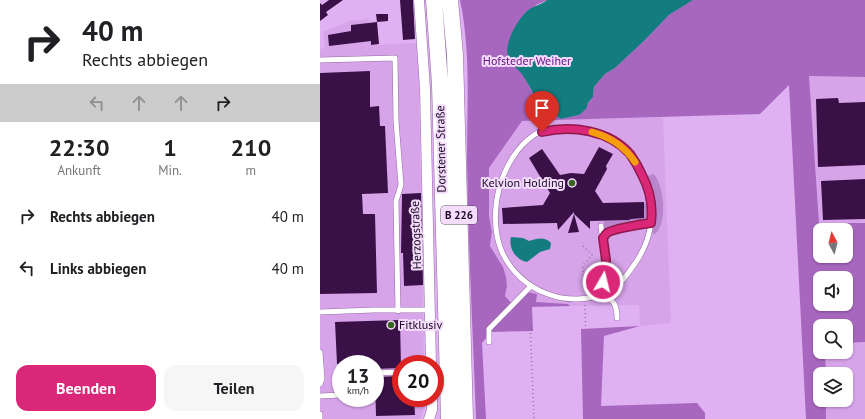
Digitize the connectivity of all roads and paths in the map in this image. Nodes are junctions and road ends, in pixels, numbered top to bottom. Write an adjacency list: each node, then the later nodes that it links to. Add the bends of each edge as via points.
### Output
1 (419, 0): 12 (street, Herzogstraße, via 426,89 421,106)
2 (434, 0): 26 (main road, Dorstener Straße / B 226, via 440,84)
3 (450, 0): 27 (main road, Dorstener Straße / B 226, via 455,55)
4 (320, 60): 13 (lane, via 395,58 396,122 401,185 396,201)
5 (651, 223): 7 (lane, via 635,224 607,233); 9 (lane, via 651,199 645,180 630,154 620,145 598,134 581,130 554,129 535,134 516,152 506,168 497,198 496,218 498,241 503,254); 10 (lane, via 636,262 618,284)
6 (601, 226): 7 (lane)
7 (603, 238): 10 (lane, via 606,260 601,290)
8 (583, 246): 11 (path, via 592,255 584,265)
9 (530, 288): 11 (lane, via 558,298); 16 (lane, via 489,329); 28 (path)
10 (604, 293): 11 (lane); 15 (lane, via 614,302)
11 (585, 300): 29 (path)
12 (430, 310): 13 (lane); 18 (street, Herzogstraße)
13 (398, 311): 14 (lane)
14 (320, 312)
15 (617, 318)
16 (489, 342)
17 (320, 352): 19 (lane)
18 (431, 355)
19 (320, 384)
20 (332, 395): 21 (lane)
21 (320, 396)
22 (432, 407): 25 (street)
23 (320, 414): 24 (lane)
24 (320, 419)
25 (429, 419)
26 (449, 419)
27 (465, 419)
28 (534, 419)
29 (588, 419)

